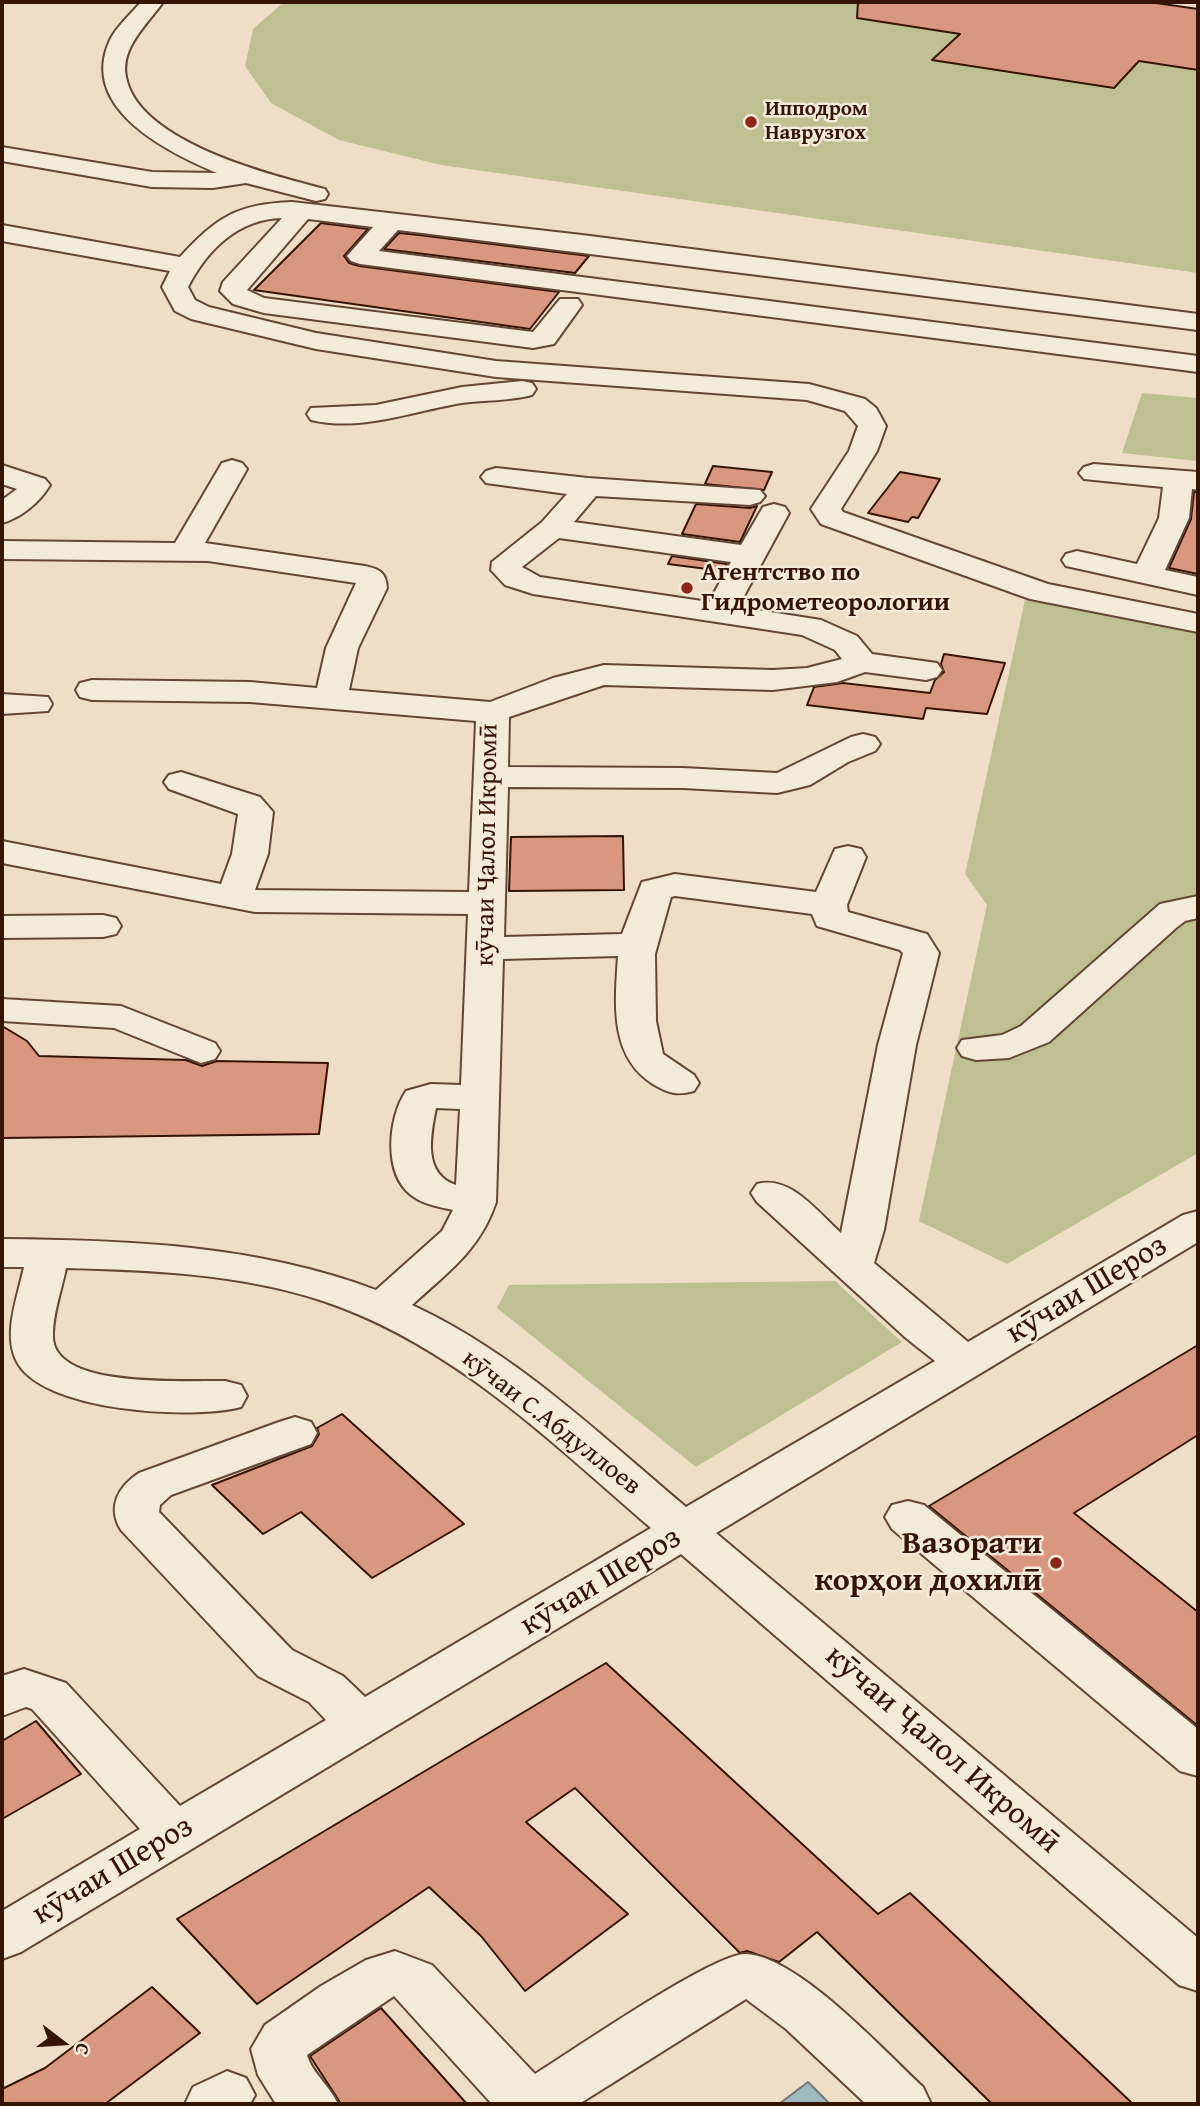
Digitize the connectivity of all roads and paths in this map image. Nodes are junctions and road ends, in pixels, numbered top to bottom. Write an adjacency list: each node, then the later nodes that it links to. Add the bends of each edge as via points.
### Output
1 (152, 2): 3 (street, via 126,28 116,46 111,64 117,94 156,131)
2 (2, 154): 3 (street, via 170,181 201,183)
3 (245, 176): 4 (street)
4 (309, 203): 5 (street); 9 (street, via 241,214); 12 (street)
5 (392, 220): 7 (street); 13 (street, via 360,256)
6 (2, 233): 8 (street)
7 (582, 243): 10 (street); 13 (street)
8 (72, 247): 9 (street); 11 (street)
9 (186, 266): 12 (street); 23 (street, via 175,282 176,293 184,305 211,317 371,352)
10 (771, 267): 14 (street); 16 (street)
11 (41, 268)
12 (236, 282): 15 (street, via 236,295 262,305 525,339 544,338)
13 (544, 290): 15 (street); 16 (street)
14 (956, 291): 17 (street); 20 (street)
15 (569, 305): 18 (street)
16 (745, 305): 20 (street)
17 (1147, 315): 19 (street); 21 (street)
18 (667, 321)
19 (1198, 322)
20 (922, 338): 21 (street)
21 (1129, 355): 22 (street)
22 (1198, 364)
23 (554, 374): 24 (street, via 549,383 538,387 477,392 376,413); 40 (street, via 775,388 846,401 866,414 872,426 863,452 826,509 832,517 1041,592)
24 (321, 414)
25 (4, 461): 31 (street, via 35,485)
26 (232, 469): 34 (street)
27 (1094, 474): 29 (street)
28 (496, 477): 30 (street)
29 (1188, 481): 37 (street)
30 (588, 487): 32 (street); 35 (street, via 762,505)
31 (2, 514)
32 (553, 528): 35 (street); 39 (street, via 507,562 506,570 533,585)
33 (2, 550): 34 (street)
34 (185, 551): 44 (street, via 331,568 371,578 371,588 342,648)
35 (751, 556): 39 (street)
36 (1077, 560): 37 (street)
37 (1147, 575): 38 (street)
38 (1198, 586)
39 (719, 612): 41 (street, via 822,631 846,643)
40 (1198, 623)
41 (862, 662): 42 (street); 47 (street, via 838,673 797,678 600,675)
42 (926, 670)
43 (92, 690): 44 (street, кӯчаи Ҷалол Икромӣ)
44 (331, 697): 47 (street, кӯчаи Ҷалол Икромӣ)
45 (2, 704): 46 (street)
46 (36, 704)
47 (493, 712): 49 (street, кӯчаи Ҷалол Икромӣ)
48 (863, 744): 49 (street, via 798,778 777,783)
49 (490, 777): 54 (street, кӯчаи Ҷалол Икромӣ)
50 (181, 782): 53 (street, via 248,804 256,812 246,868)
51 (2, 852): 53 (street)
52 (848, 857): 55 (street)
53 (234, 898): 54 (street, via 307,903)
54 (487, 903): 60 (street, кӯчаи Ҷалол Икромӣ)
55 (829, 905): 59 (street, via 665,886 653,895); 71 (street, via 830,918 905,939 921,953)
56 (1198, 907): 62 (street, via 1174,912 1163,920 1035,1034 1009,1045)
57 (103, 926): 58 (street)
58 (2, 927)
59 (637, 945): 60 (street); 64 (street, via 634,966 640,1047 646,1060)
60 (486, 948): 65 (street, кӯчаи Ҷалол Икромӣ)
61 (2, 1010): 63 (street, via 121,1017)
62 (976, 1048)
63 (201, 1051)
64 (680, 1083)
65 (481, 1097): 67 (street, кӯчаи Ҷалол Икромӣ); 67 (street, via 420,1100 411,1162 417,1179 430,1190)
66 (771, 1192): 71 (street)
67 (476, 1202): 72 (street, кӯчаи Ҷалол Икромӣ, via 457,1241)
68 (1198, 1224): 73 (street, кӯчаи Шероз)
69 (2, 1253): 70 (street, кӯчаи С.Абдуллоев)
70 (48, 1254): 72 (street, кӯчаи С.Абдуллоев, via 184,1260 249,1269 310,1283); 74 (street, via 30,1338 31,1351 47,1372 73,1386 97,1390)
71 (853, 1263): 73 (street, via 921,1328)
72 (383, 1308): 77 (street, кӯчаи С.Абдуллоев, via 436,1335 512,1386)
73 (966, 1362): 77 (street, кӯчаи Шероз)
74 (225, 1396)
75 (295, 1433): 79 (street, via 155,1485 143,1493 135,1508 137,1518 275,1663 326,1689)
76 (908, 1517): 80 (street)
77 (686, 1531): 79 (street, кӯчаи Шероз); 83 (street, кӯчаи Ҷалол Икромӣ)
78 (2, 1697): 81 (street, via 24,1688 49,1696)
79 (361, 1724): 81 (street, кӯчаи Шероз)
80 (1198, 1757)
81 (176, 1835): 82 (street, кӯчаи Шероз)
82 (2, 1937)
83 (1192, 1953)
84 (310, 2104): 85 (street, via 285,2075 278,2049 368,1985 395,1973 418,1985)
85 (527, 2104)
86 (534, 2104): 87 (street, via 720,1986 749,1977 783,1994)
87 (902, 2104)

